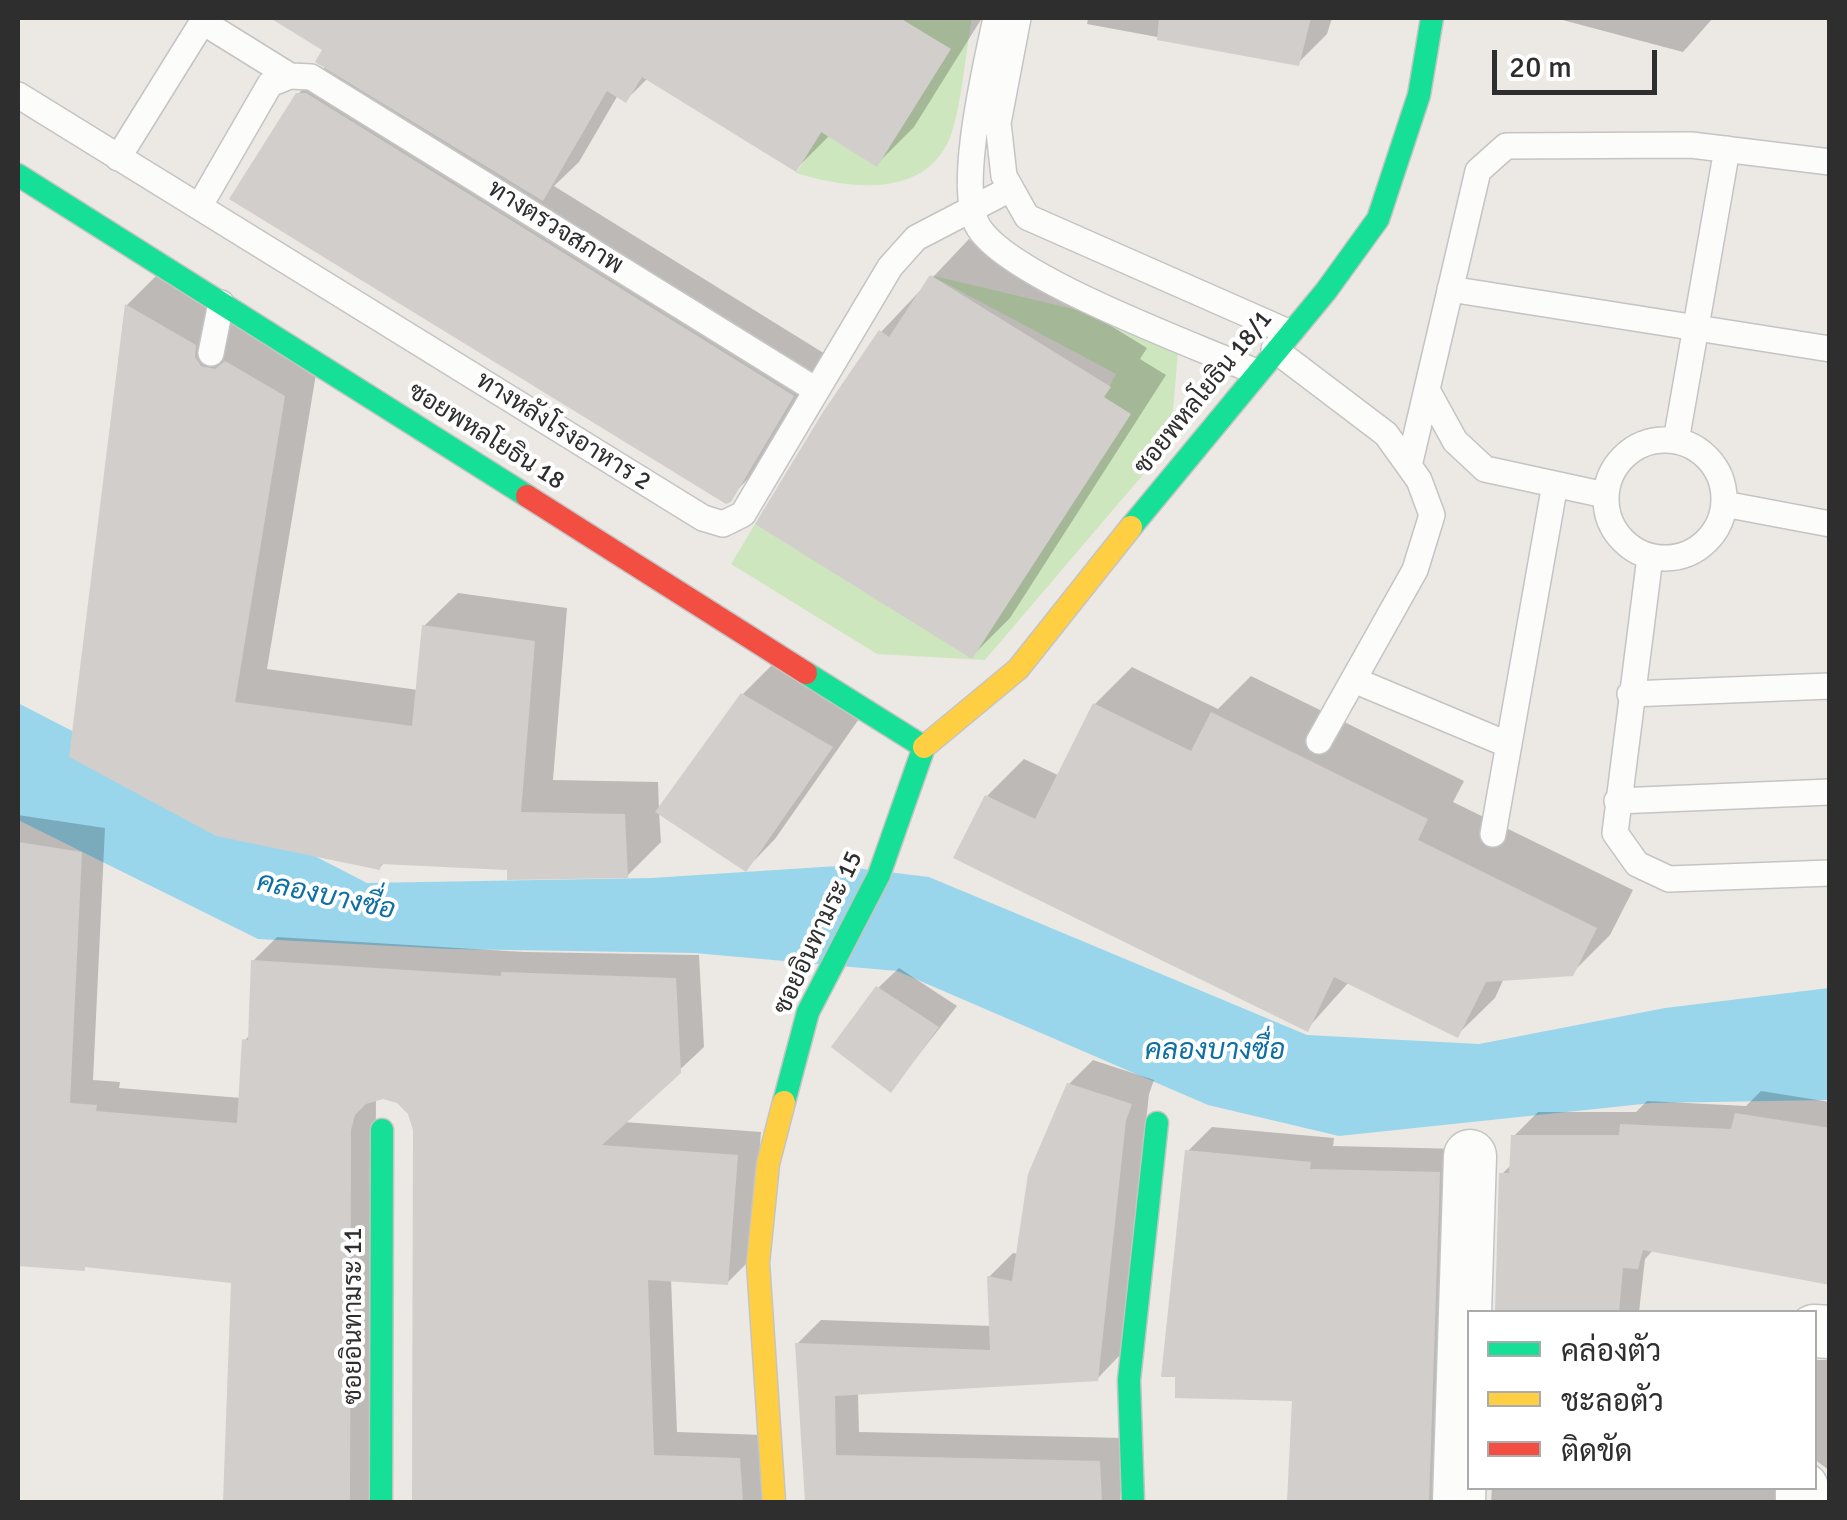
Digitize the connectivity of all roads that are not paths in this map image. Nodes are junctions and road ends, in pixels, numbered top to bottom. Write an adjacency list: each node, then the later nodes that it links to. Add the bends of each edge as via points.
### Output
1 (996, 18): 13 (lane, via 978,110)
2 (1018, 18): 11 (lane, via 998,123)
3 (1432, 18): 17 (street, ซอยพหลโยธิน 18/1, via 1418,95 1378,219)
4 (204, 20): 5 (lane, ทางตรวจสภาพ); 8 (lane, ทางตรวจสภาพ)
5 (290, 76): 12 (lane, via 270,84); 21 (lane, ทางตรวจสภาพ, via 311,77)
6 (18, 95): 8 (lane, ทางหลังโรงอาหาร 2)
7 (1728, 150): 9 (lane); 14 (lane, via 1592,142 1506,146 1478,171); 16 (lane)
8 (118, 158): 12 (lane, ทางหลังโรงอาหาร 2)
9 (1830, 162)
10 (18, 174): 15 (street, ซอยพหลโยธิน 18)
11 (1010, 189): 13 (lane, ทางหลังโรงอาหาร 2); 17 (lane, via 1027,217)
12 (198, 207): 21 (lane, ทางหลังโรงอาหาร 2, via 722,524 742,514)
13 (974, 207): 20 (lane, via 978,227 1006,254); 21 (lane, ทางหลังโรงอาหาร 2, via 916,238 890,267)
14 (1450, 289): 16 (lane); 22 (lane)
15 (221, 303): 19 (lane); 35 (street, ซอยพหลโยธิน 18)
16 (1697, 325): 18 (lane); 23 (lane)
17 (1281, 340): 20 (street, ซอยพหลโยธิน 18/1); 24 (lane, via 1386,434)
18 (1830, 348)
19 (211, 354)
20 (1256, 372): 35 (street, ซอยพหลโยธิน 18/1, via 1018,670)
21 (816, 390)
22 (1427, 390): 24 (lane); 25 (lane, via 1454,440 1485,469)
23 (1676, 441): 26 (lane, via 1633,448 1618,461); 27 (lane, via 1716,468)
24 (1409, 466): 30 (lane, via 1432,515 1415,570)
25 (1554, 484): 26 (lane); 34 (lane)
26 (1605, 495): 29 (lane, via 1616,534)
27 (1724, 504): 28 (lane); 29 (lane, via 1708,540 1690,552)
28 (1830, 524)
29 (1650, 557): 32 (lane)
30 (1354, 680): 33 (lane); 34 (lane)
31 (1830, 686): 32 (lane)
32 (1630, 694): 37 (lane)
33 (1320, 741)
34 (1509, 745): 38 (lane)
35 (924, 747): 44 (street, ซอยอินทามระ 15, via 878,875 808,1012 768,1164 758,1263)
36 (1830, 792): 37 (lane)
37 (1616, 800): 39 (lane, via 1614,833 1638,864 1669,879)
38 (1494, 834)
39 (1830, 873)
40 (1156, 1123): 45 (street, via 1129,1380)
41 (382, 1130): 43 (street, ซอยอินทามระ 11)
42 (1470, 1156): 46 (street)
43 (381, 1502)
44 (774, 1502)
45 (1133, 1502)
46 (1459, 1502)

